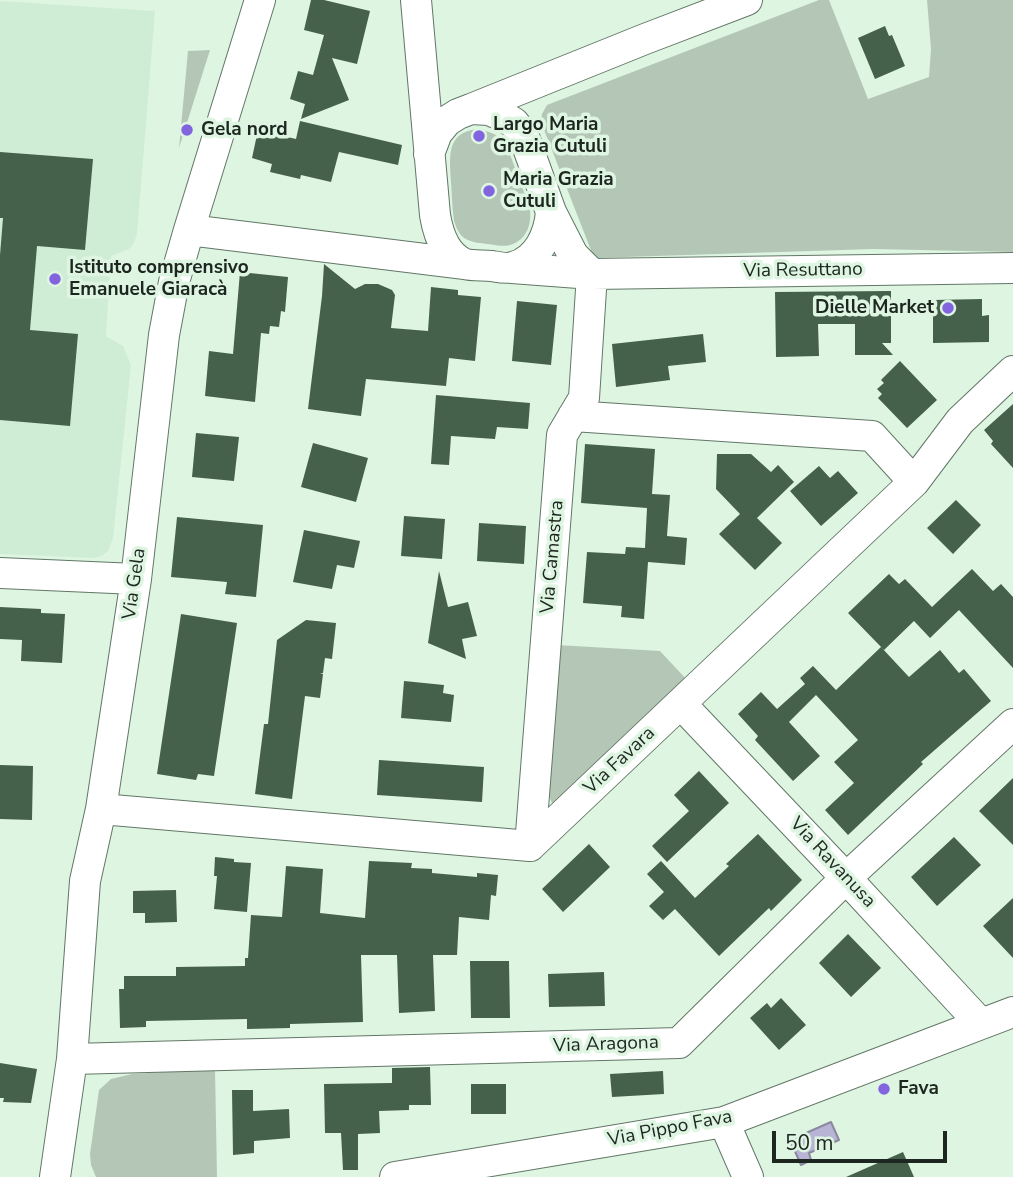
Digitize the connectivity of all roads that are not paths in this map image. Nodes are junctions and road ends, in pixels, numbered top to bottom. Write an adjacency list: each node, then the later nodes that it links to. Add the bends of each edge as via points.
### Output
1 (260, 0): 10 (street, Via Gela)
2 (416, 0): 7 (street)
3 (747, 0): 4 (street)
4 (543, 79): 5 (street); 6 (street, via 525,101)
5 (471, 109): 6 (street, via 503,116); 7 (street, via 447,121 436,133)
6 (523, 134): 8 (street)
7 (429, 153): 9 (street)
8 (551, 212): 13 (street, via 542,244); 15 (street, via 573,255)
9 (435, 215): 11 (street, via 417,243); 12 (street, via 438,234 449,253)
10 (189, 230): 11 (street); 20 (street, Via Gela, via 164,335)
11 (390, 256): 12 (street)
12 (465, 264): 13 (street)
13 (512, 268): 15 (street, Via Resuttano)
14 (1013, 268): 15 (street, Via Resuttano)
15 (592, 274): 17 (street, Via Camastra, via 584,398)
16 (1013, 371): 18 (street, Via Favara, via 960,421)
17 (573, 416): 18 (street, via 872,436); 24 (street, Via Camastra, via 562,435)
18 (914, 482): 21 (street, Via Favara)
19 (0, 573): 20 (street)
20 (136, 579): 23 (street, Via Gela)
21 (681, 704): 24 (street, Via Favara); 25 (street, Via Ravanusa)
22 (1013, 724): 25 (street, Via Aragona)
23 (101, 809): 24 (street); 28 (street, Via Gela, via 85,881)
24 (530, 846)
25 (846, 878): 27 (street, Via Ravanusa); 28 (street, Via Aragona, via 679,1043)
26 (1013, 1012): 27 (street, Via Pippo Fava)
27 (981, 1024): 29 (street, Via Pippo Fava)
28 (72, 1059): 30 (street, Via Gela)
29 (724, 1122): 31 (street, Via Pippo Fava); 32 (street)
30 (55, 1177)
31 (395, 1177)
32 (748, 1177)

